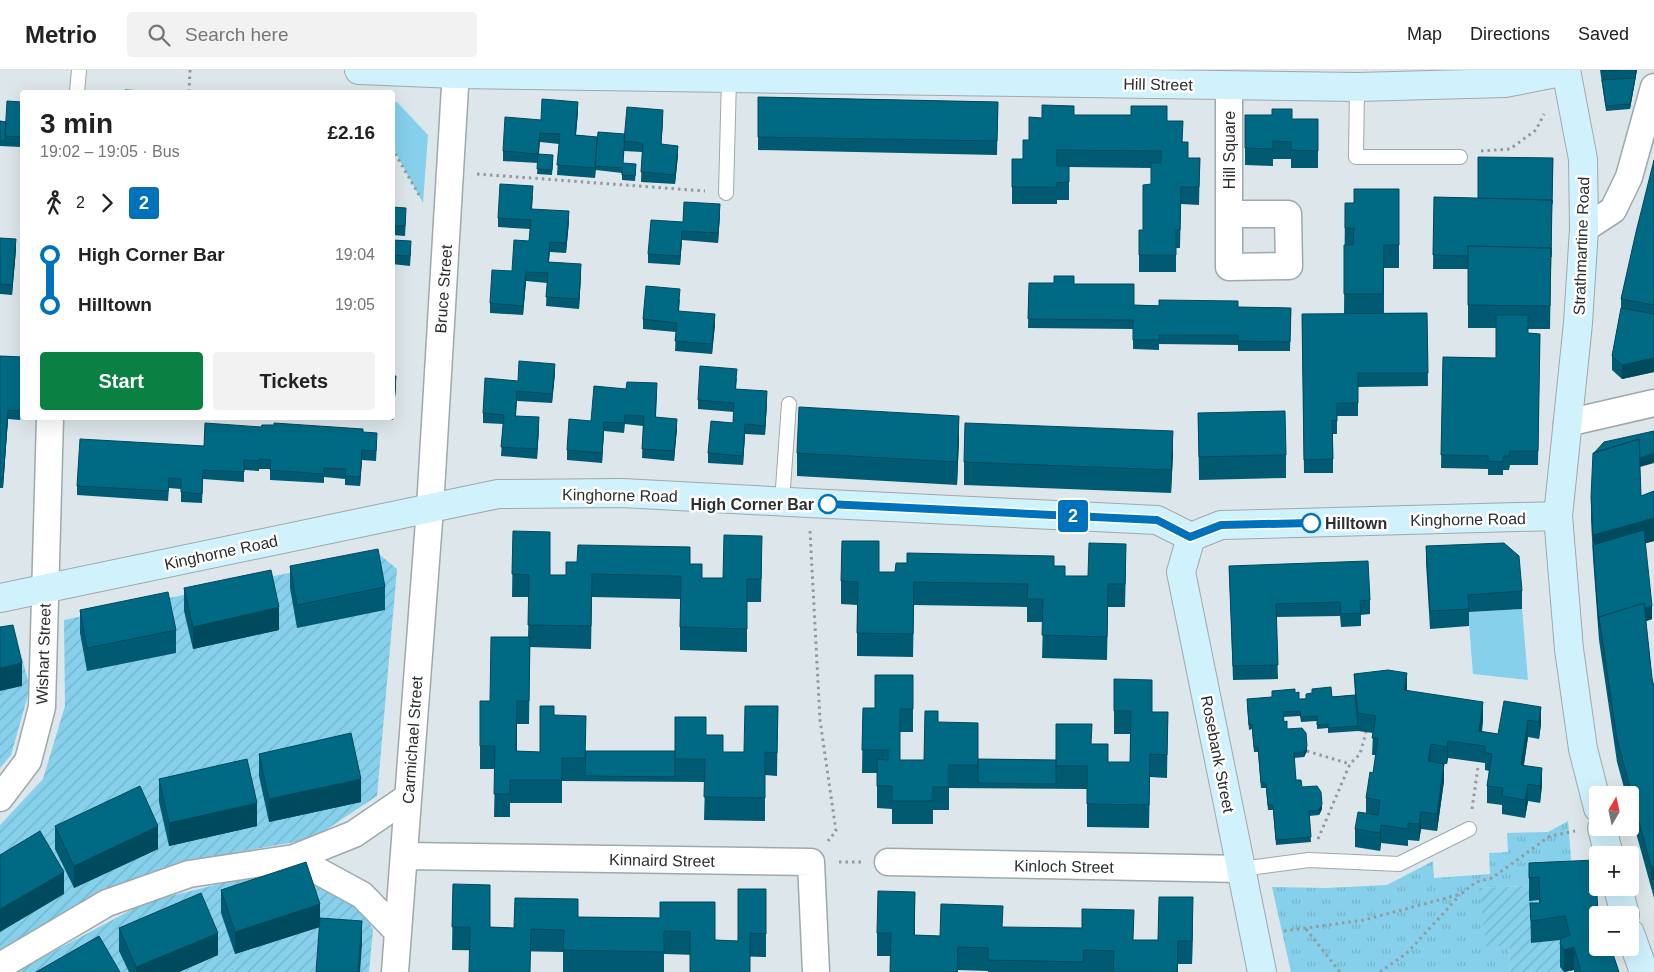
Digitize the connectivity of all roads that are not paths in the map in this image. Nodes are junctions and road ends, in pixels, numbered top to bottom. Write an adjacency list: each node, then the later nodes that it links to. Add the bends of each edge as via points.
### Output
1 (79, 70): 10 (lane)
2 (359, 70): 4 (street, Hill Street)
3 (1566, 71): 8 (street, Hill Street, via 1505,83); 14 (street, Strathmartine Road, via 1583,159)
4 (456, 72): 6 (street, Hill Street); 20 (street, Bruce Street)
5 (898, 75): 6 (street, Hill Street); 7 (street, Hill Street)
6 (729, 78): 12 (lane)
7 (1229, 85): 8 (street, Hill Street); 13 (street, Hill Square)
8 (1357, 87): 11 (lane, via 1356,157)
9 (1654, 87): 14 (street, via 1629,176 1613,210)
10 (77, 90)
11 (1460, 158)
12 (726, 193)
13 (1228, 214)
14 (1584, 229): 18 (street, Strathmartine Road)
15 (1654, 403): 18 (street)
16 (789, 404): 19 (lane)
17 (50, 420): 23 (street)
18 (1567, 422): 21 (street)
19 (795, 503): 20 (street, Kinghorne Road, via 622,493 498,494); 22 (street, Kinghorne Road, via 1157,520)
20 (430, 508): 23 (street, Kinghorne Road); 26 (street, Carmichael Street)
21 (1558, 516): 22 (street, Kinghorne Road, via 1221,525); 25 (street, via 1570,649 1583,749)
22 (1190, 537): 32 (street, Rosebank Street, via 1181,572)
23 (45, 589): 24 (street, Kinghorne Road); 27 (street, Wishart Street, via 42,707 28,761)
24 (0, 598)
25 (1592, 786)
26 (408, 797): 29 (street, Carmichael Street); 30 (street, via 354,834)
27 (0, 798)
28 (1469, 829): 32 (lane, via 1399,864 1309,860)
29 (404, 856): 33 (street, Carmichael Street); 37 (street, Kinnaird Street, via 811,862)
30 (294, 858): 33 (street, via 362,895); 35 (street, via 189,874 107,903)
31 (888, 862): 32 (street, Kinloch Street)
32 (1241, 869): 38 (street, Rosebank Street)
33 (397, 931): 36 (street, Carmichael Street)
34 (1638, 956): 39 (street)
35 (0, 966)
36 (395, 972)
37 (816, 972)
38 (1262, 972)
39 (1644, 972)

